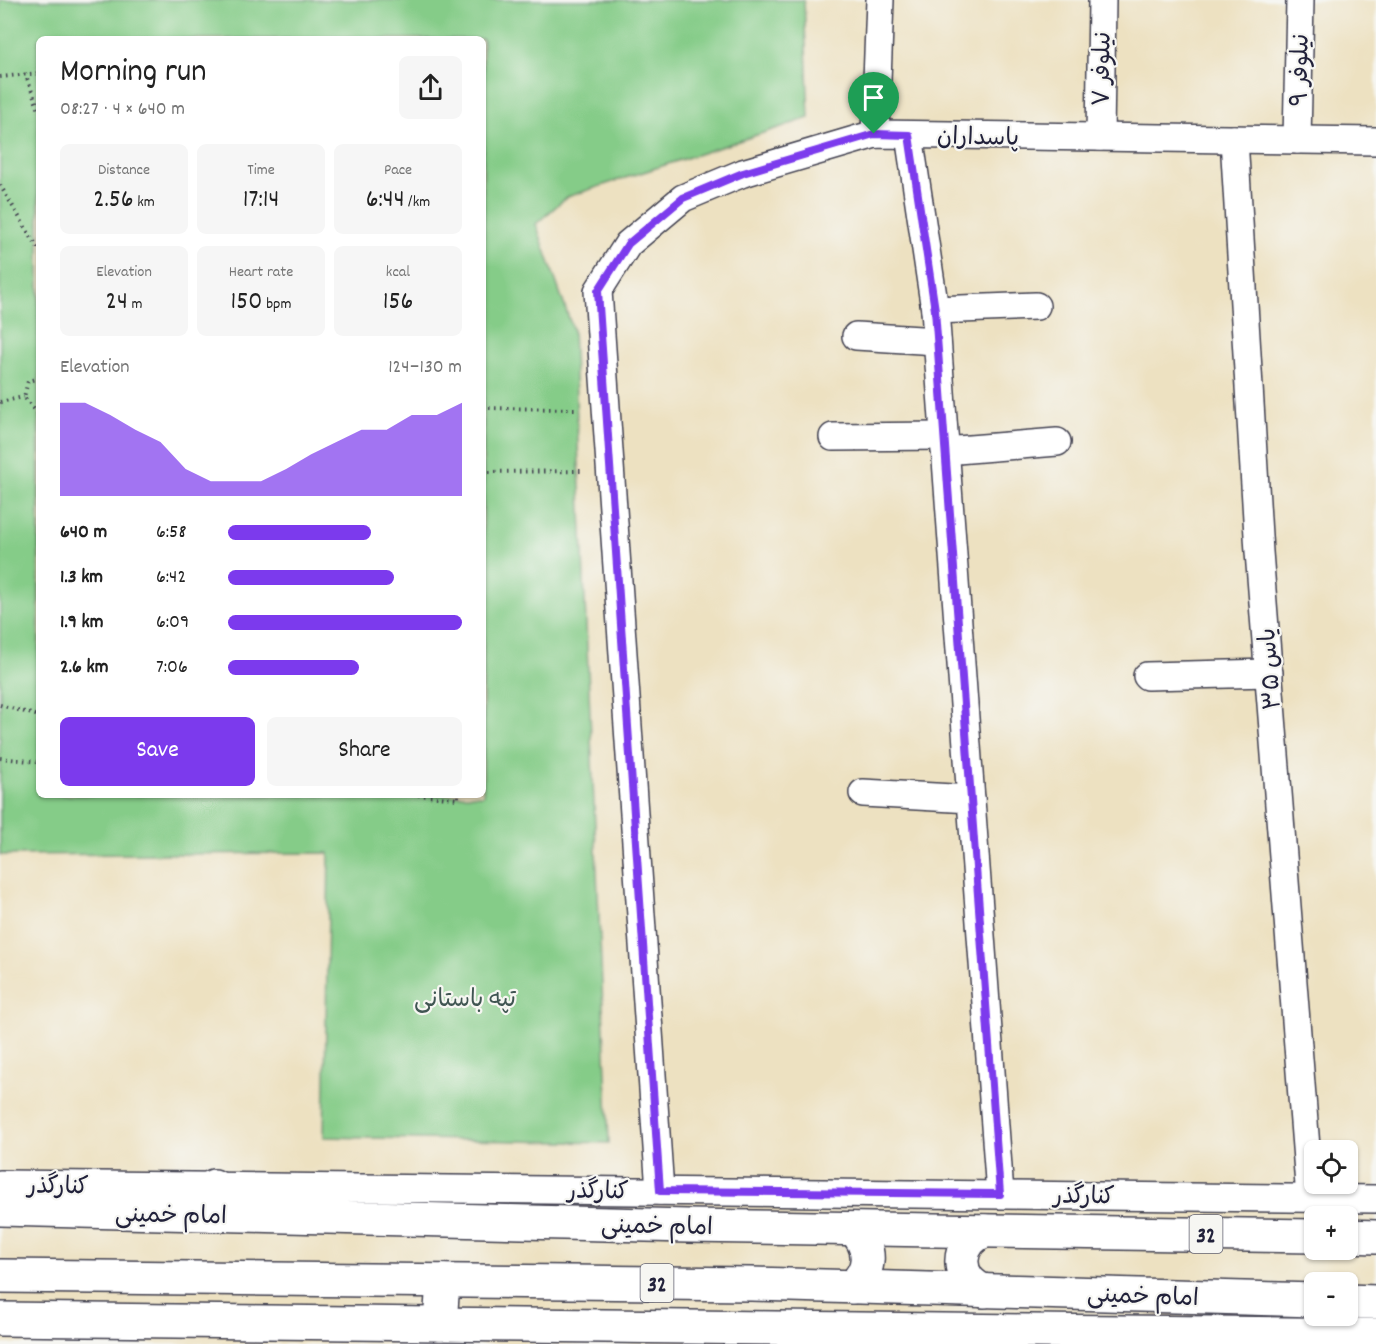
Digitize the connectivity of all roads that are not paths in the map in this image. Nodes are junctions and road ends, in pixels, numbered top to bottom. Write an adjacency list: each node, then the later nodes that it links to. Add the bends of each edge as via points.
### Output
1 (880, 0): 4 (street)
2 (1102, 0): 6 (street, نیلوفر ۷)
3 (1300, 0): 8 (street, نیلوفر ۹)
4 (874, 134): 5 (street, پاسداران); 22 (street, پاسداران, via 743,173 683,198 628,244 598,291)
5 (909, 135): 6 (street, پاسداران); 11 (street)
6 (1100, 137): 7 (street, پاسداران)
7 (1234, 139): 8 (street, پاسداران); 17 (street, یاس ۳۵)
8 (1297, 140): 9 (street, پاسداران)
9 (1376, 141)
10 (1036, 306): 11 (street)
11 (935, 310): 13 (street)
12 (856, 336): 13 (street)
13 (937, 341): 16 (street)
14 (833, 437): 16 (street)
15 (1057, 442): 16 (street)
16 (944, 443): 20 (street)
17 (1269, 673): 18 (street); 24 (street, یاس ۳۵)
18 (1146, 676)
19 (863, 793): 20 (street)
20 (970, 799): 23 (street)
21 (0, 1184): 26 (street, کنارگذر)
22 (660, 1191): 23 (street, کنارگذر); 26 (street, کنارگذر)
23 (1000, 1194): 24 (street, کنارگذر)
24 (1310, 1198): 25 (street, کنارگذر)
25 (1376, 1199)
26 (214, 1201): 27 (main road, امام خمینی / 32); 28 (main road, امام خمینی / 32)
27 (0, 1209)
28 (854, 1229): 29 (main road, امام خمینی / 32); 35 (main road, via 862,1237 868,1258 861,1280)
29 (984, 1231): 30 (main road, امام خمینی / 32); 36 (main road, via 967,1242 961,1261 968,1280)
30 (1304, 1236)
31 (1358, 1236): 32 (main road)
32 (1376, 1237)
33 (0, 1276): 34 (main road, امام خمینی / 32)
34 (443, 1281): 35 (main road, امام خمینی / 32); 41 (main road)
35 (852, 1287): 36 (main road, امام خمینی / 32)
36 (984, 1291): 37 (main road, امام خمینی / 32)
37 (1304, 1300)
38 (1358, 1301): 39 (main road)
39 (1376, 1302)
40 (0, 1319): 41 (main road)
41 (440, 1324): 43 (main road)
42 (1376, 1335): 43 (main road)
43 (801, 1336)

